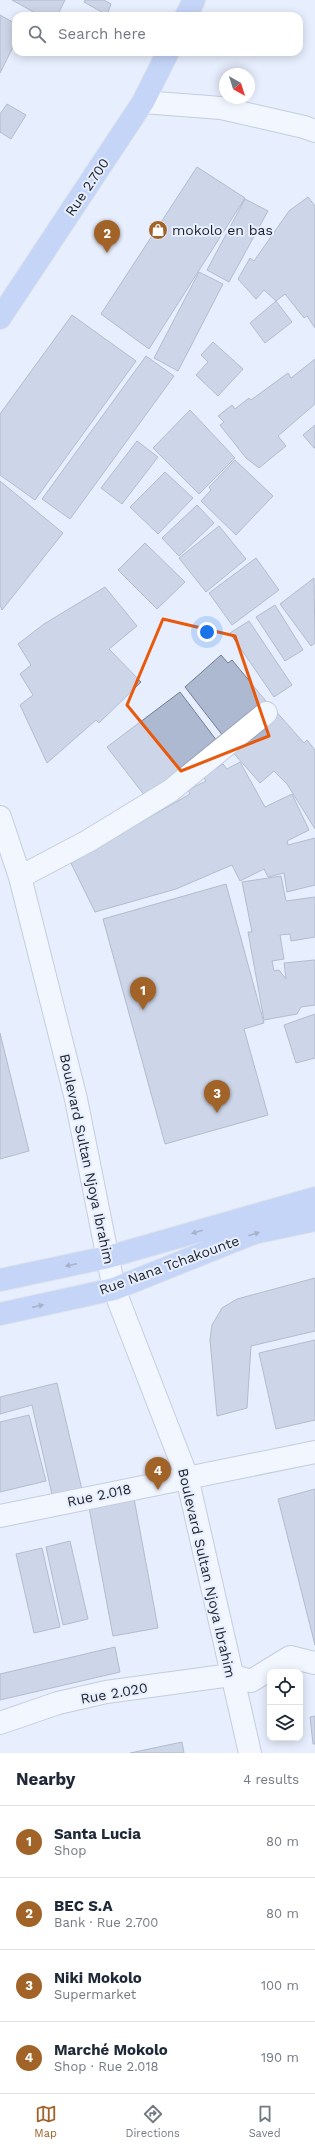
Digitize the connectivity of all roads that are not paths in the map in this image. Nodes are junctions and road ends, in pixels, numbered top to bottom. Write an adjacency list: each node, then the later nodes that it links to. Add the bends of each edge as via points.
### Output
1 (194, 0): 2 (main road)
2 (188, 12)
3 (166, 56): 4 (main road, Rue 2.700)
4 (143, 102): 5 (street, via 221,108); 6 (main road, Rue 2.700)
5 (315, 131)
6 (0, 318)
7 (266, 713): 9 (street, via 170,791 88,841)
8 (0, 817): 9 (street, Boulevard Sultan Njoya Ibrahim)
9 (20, 877): 12 (street, Boulevard Sultan Njoya Ibrahim, via 76,1099)
10 (315, 1198): 12 (main road, Rue Nana Tchakounte, one-way to 12)
11 (315, 1220): 14 (main road, Rue Nana Tchakounte, one-way to 11, via 254,1233)
12 (108, 1257): 13 (main road, Rue Nana Tchakounte, one-way to 13); 14 (street, Boulevard Sultan Njoya Ibrahim)
13 (0, 1280)
14 (114, 1289): 15 (main road, Rue Nana Tchakounte, one-way to 14); 17 (street, Boulevard Sultan Njoya Ibrahim)
15 (0, 1314)
16 (315, 1452): 17 (street, Rue 2.018)
17 (187, 1477): 18 (street, Rue 2.018); 20 (street, Boulevard Sultan Njoya Ibrahim)
18 (0, 1516)
19 (315, 1663): 20 (street, via 290,1656 250,1680)
20 (231, 1675): 21 (street, Rue 2.020, via 106,1692 58,1703); 22 (street, Boulevard Sultan Njoya Ibrahim)
21 (0, 1722)
22 (250, 1753)

